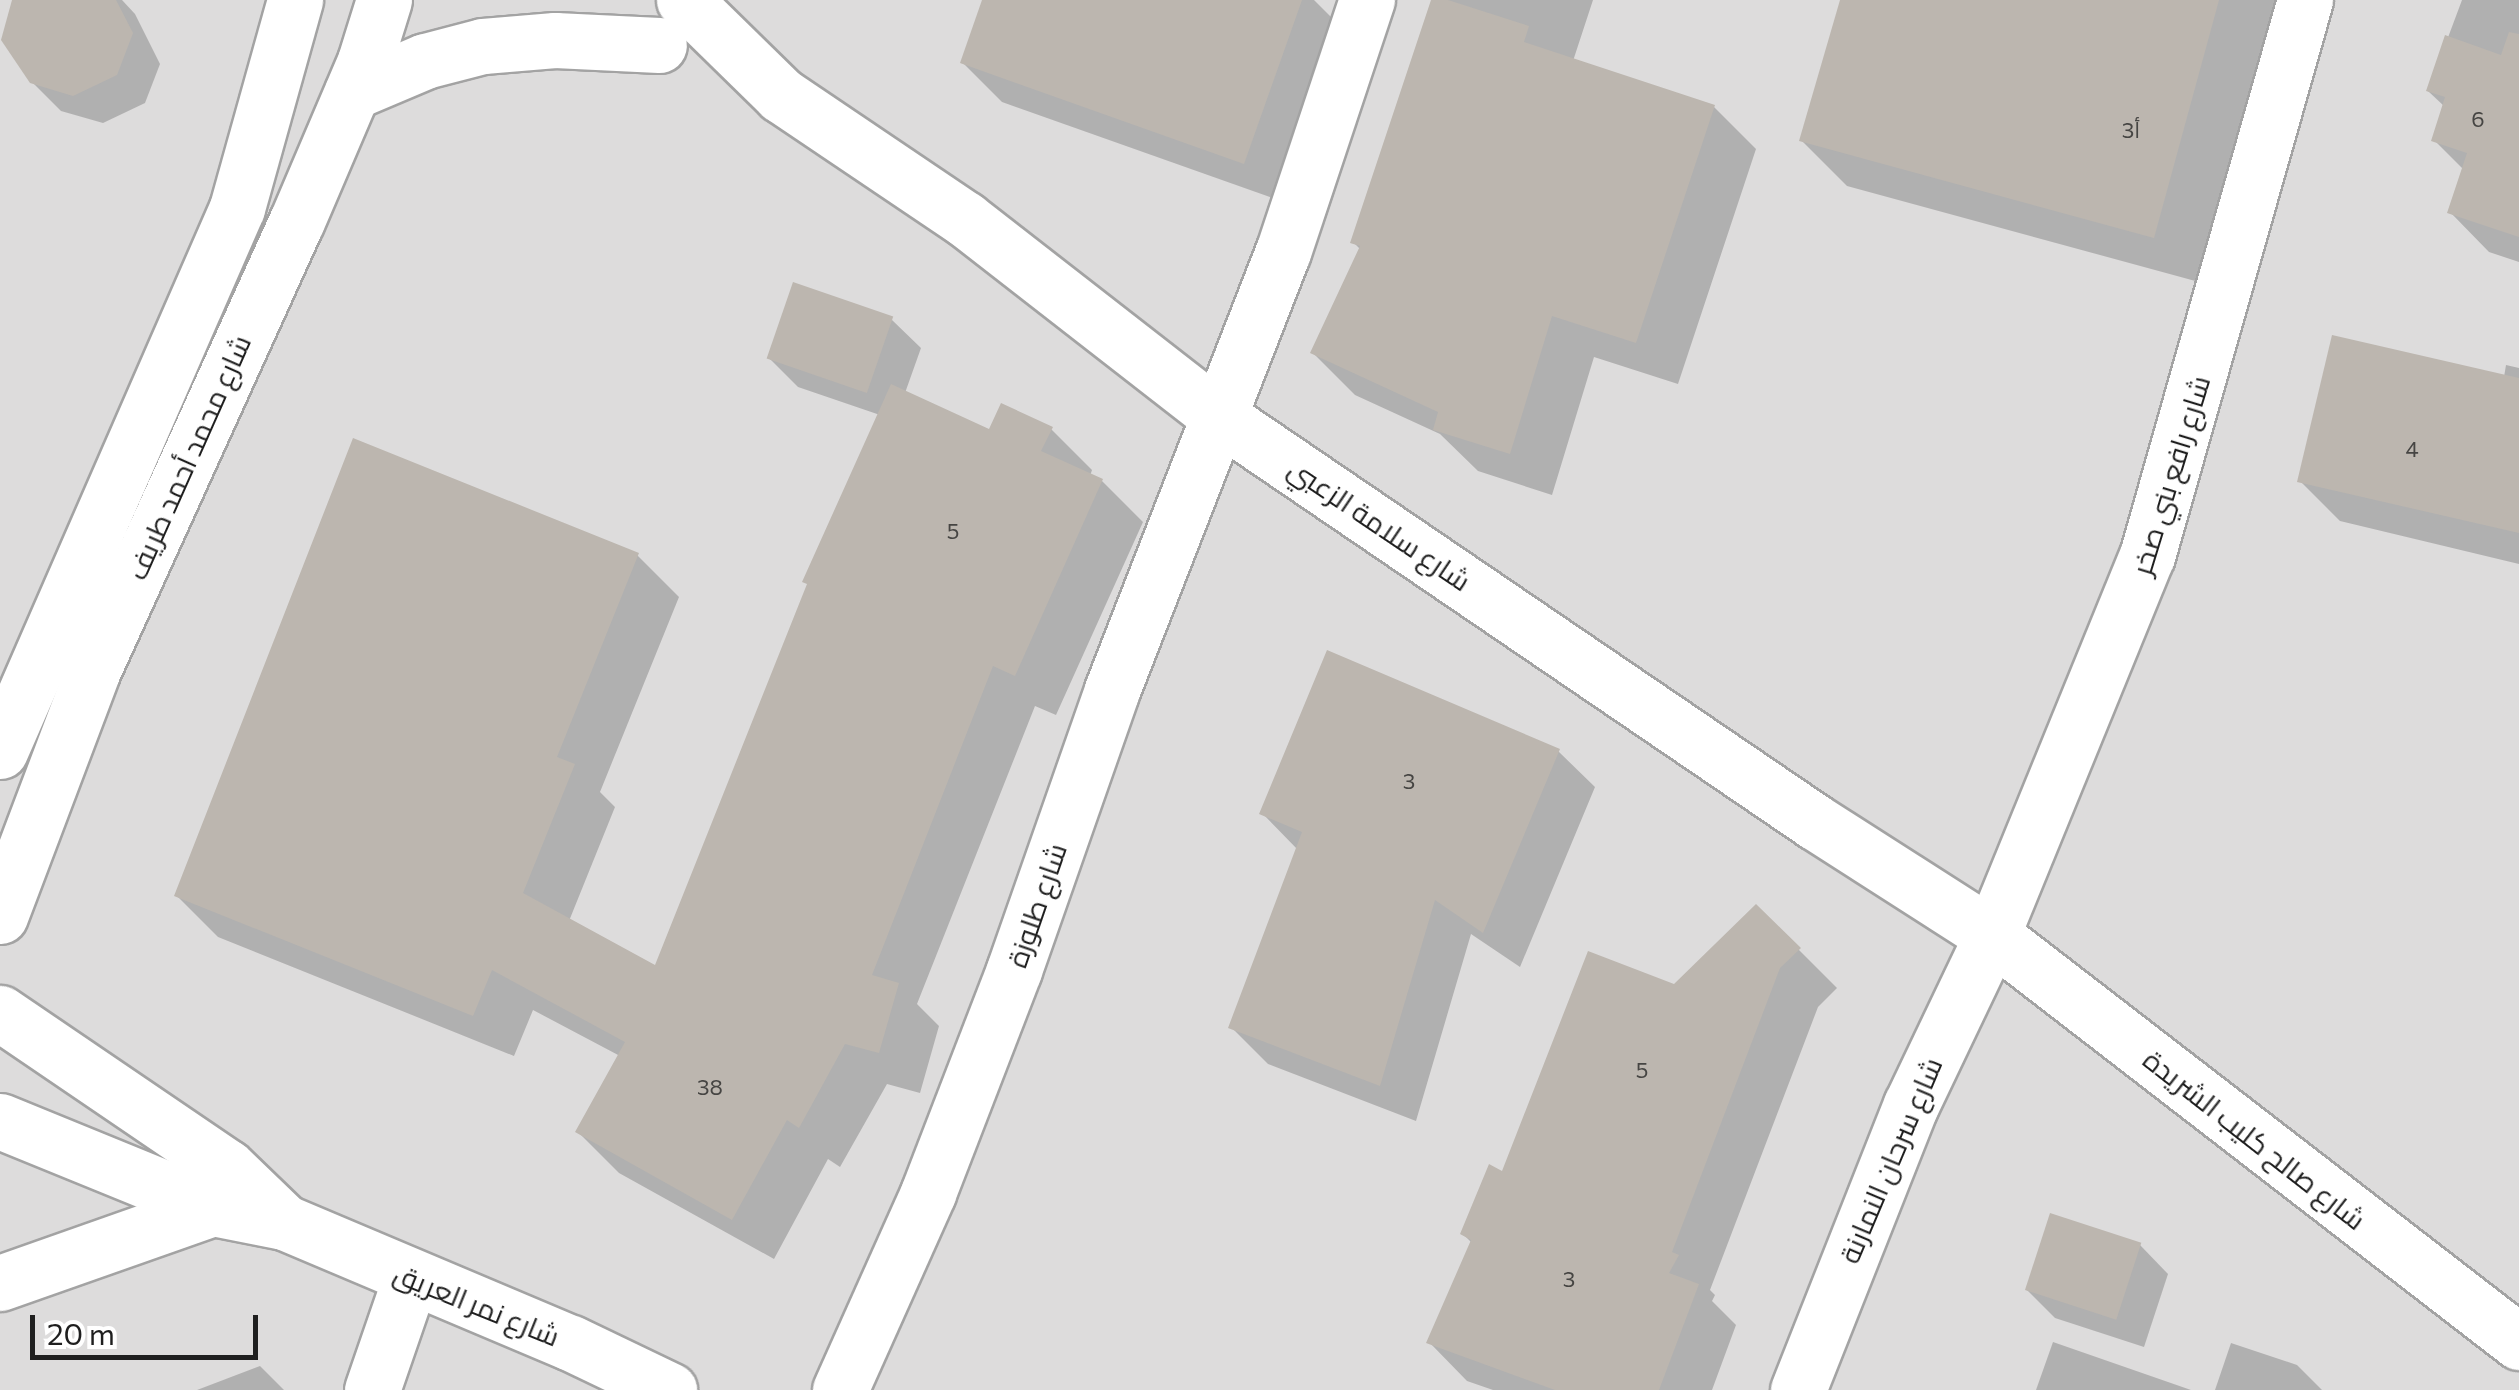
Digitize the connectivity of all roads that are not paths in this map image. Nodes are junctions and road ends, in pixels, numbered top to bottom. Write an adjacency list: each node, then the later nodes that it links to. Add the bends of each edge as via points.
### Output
1 (266, 0): 8 (street)
2 (295, 0): 8 (street, شارع محمد أحمد طريف)
3 (384, 0): 9 (street, شارع محمد أحمد طريف)
4 (575, 0): 7 (street, شارع سلامة الزعبي)
5 (1368, 0): 10 (street, شارع طلوزة, via 1283,252)
6 (2304, 0): 13 (street, شارع رافع بني صخر, via 2147,556)
7 (671, 22): 9 (street, via 483,46 425,60); 10 (street, شارع سلامة الزعبي, via 964,219)
8 (270, 81): 11 (street, شارع محمد أحمد طريف, via 237,208)
9 (352, 92): 12 (street, شارع محمد أحمد طريف, via 92,672)
10 (1218, 415): 13 (street, شارع سلامة الزعبي); 23 (street, شارع طلوزة, via 928,1194)
11 (0, 751)
12 (0, 916)
13 (1992, 935): 20 (street, شارع صالح كليب الشريدة); 24 (street, شارع سرحان النمارنة, via 1911,1105)
14 (0, 1013): 17 (street, شارع نمر العريق, via 226,1167)
15 (0, 1121): 16 (street, شارع نمر العريق)
16 (213, 1208): 17 (street, شارع نمر العريق); 19 (street)
17 (284, 1222): 18 (street, شارع نمر العريق)
18 (411, 1277): 21 (street); 22 (street, شارع نمر العريق)
19 (0, 1283)
20 (2519, 1342)
21 (372, 1390)
22 (668, 1390)
23 (840, 1390)
24 (1798, 1390)

